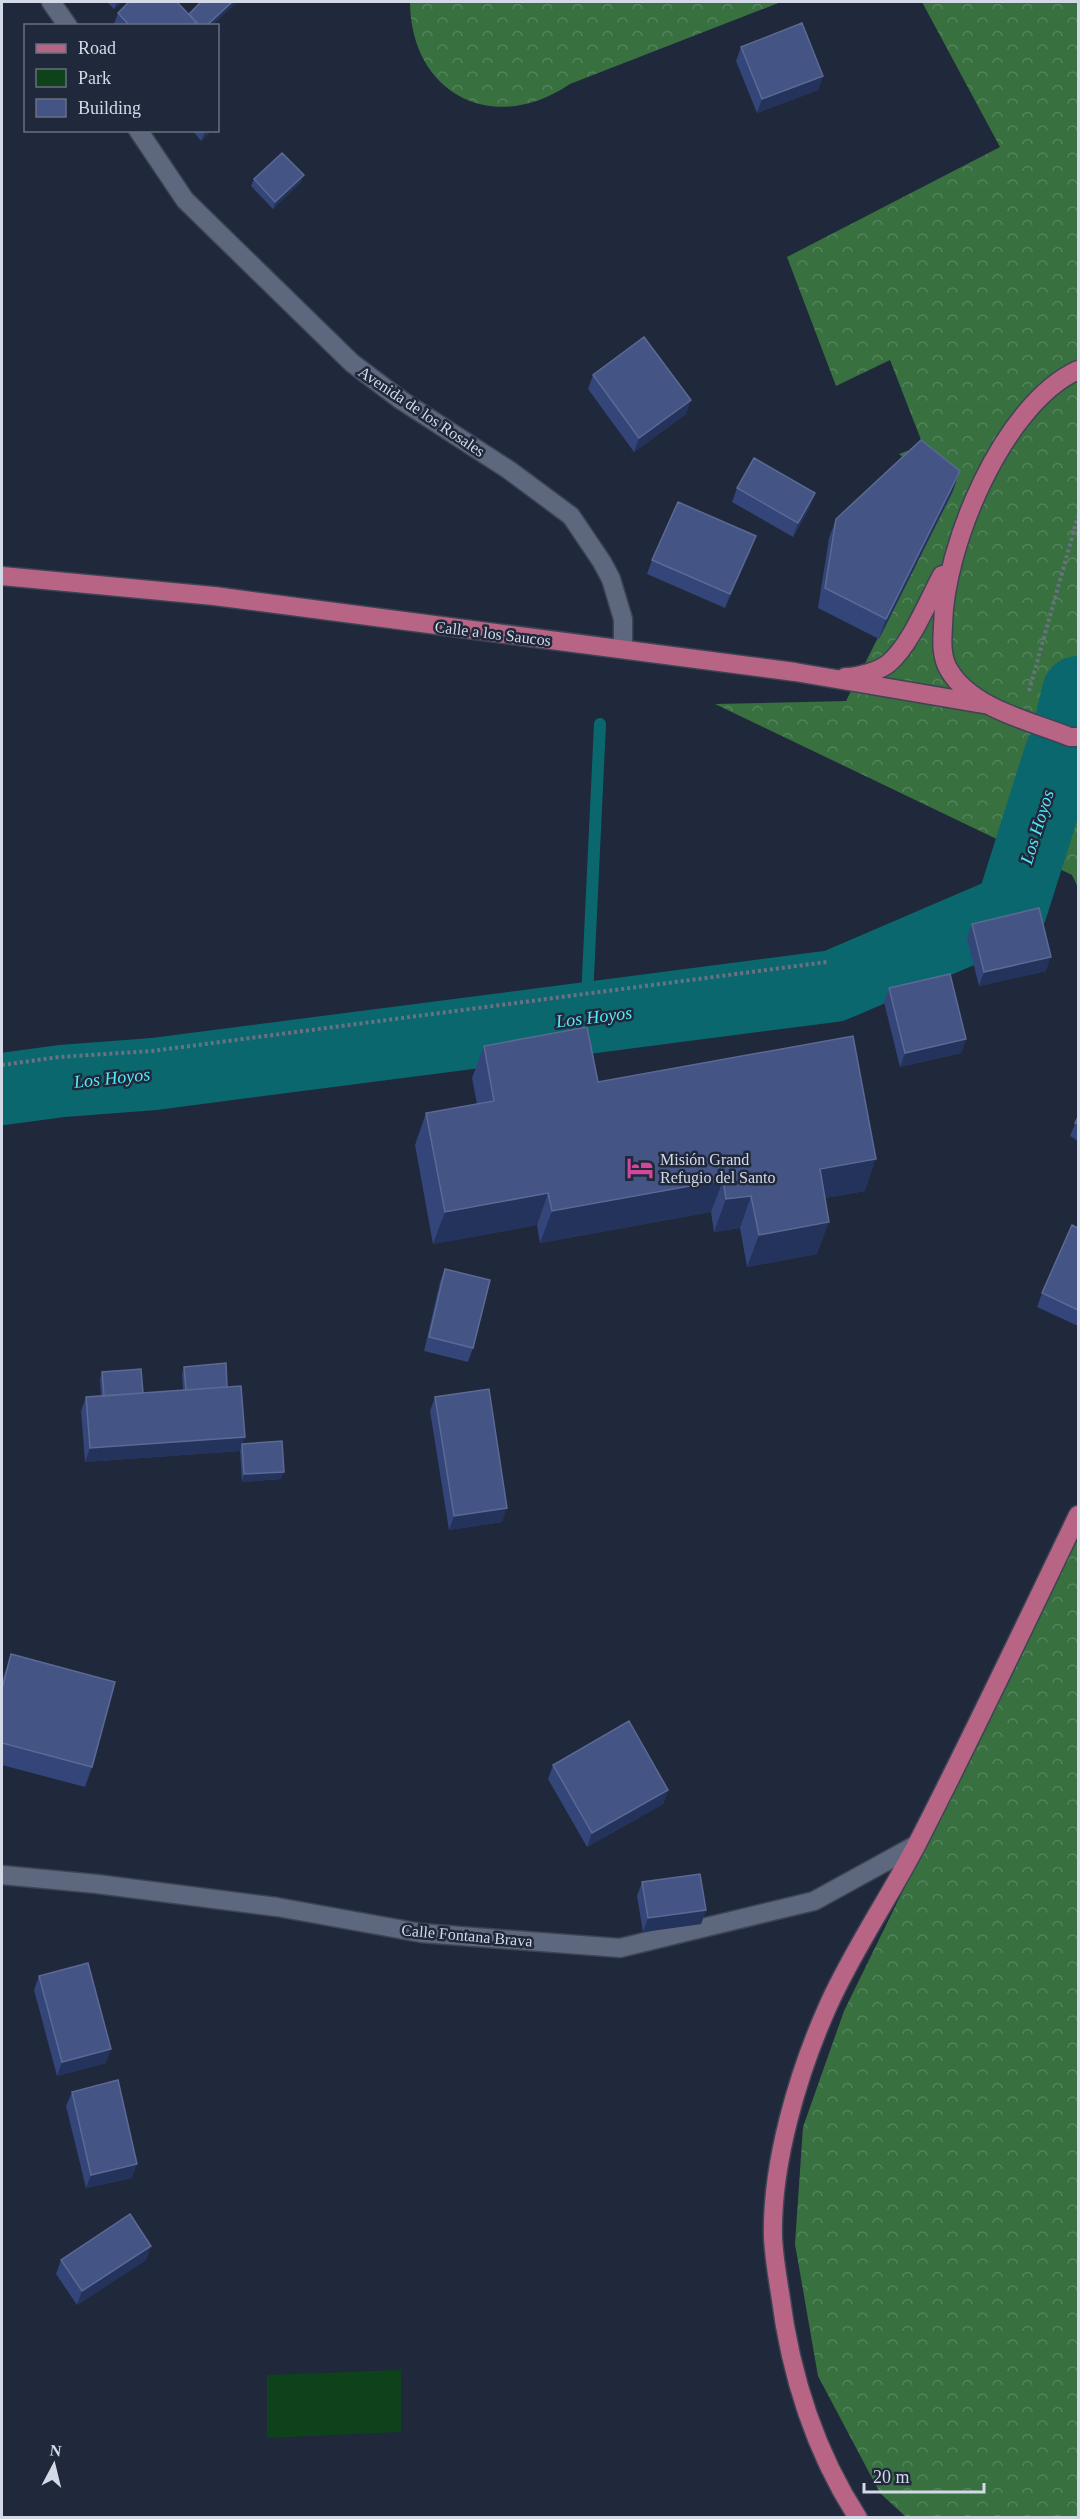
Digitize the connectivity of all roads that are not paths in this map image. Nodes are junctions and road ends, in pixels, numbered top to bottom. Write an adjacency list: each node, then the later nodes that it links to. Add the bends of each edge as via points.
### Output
1 (51, 2): 2 (street)
2 (67, 24)
3 (139, 132): 7 (street, Avenida de los Rosales, via 185,200 352,363 571,516 611,579 622,619)
4 (1078, 370): 5 (main road, via 1054,384 1004,444 966,516)
5 (952, 557): 8 (main road, via 910,634 888,664 851,677); 9 (main road, via 943,599 943,656 957,681)
6 (2, 576): 7 (main road, Calle a los Saucos, via 214,596)
7 (623, 649): 8 (main road, Calle a los Saucos)
8 (825, 677): 9 (main road, Calle a los Saucos)
9 (983, 704): 10 (main road)
10 (1076, 738)
11 (1078, 1515): 12 (main road)
12 (916, 1845): 13 (street, Calle Fontana Brava, via 814,1901 620,1948 421,1933 277,1907); 14 (main road, via 829,2004 806,2060 789,2118 778,2177 773,2238 785,2333 820,2447)
13 (2, 1875)
14 (858, 2517)

